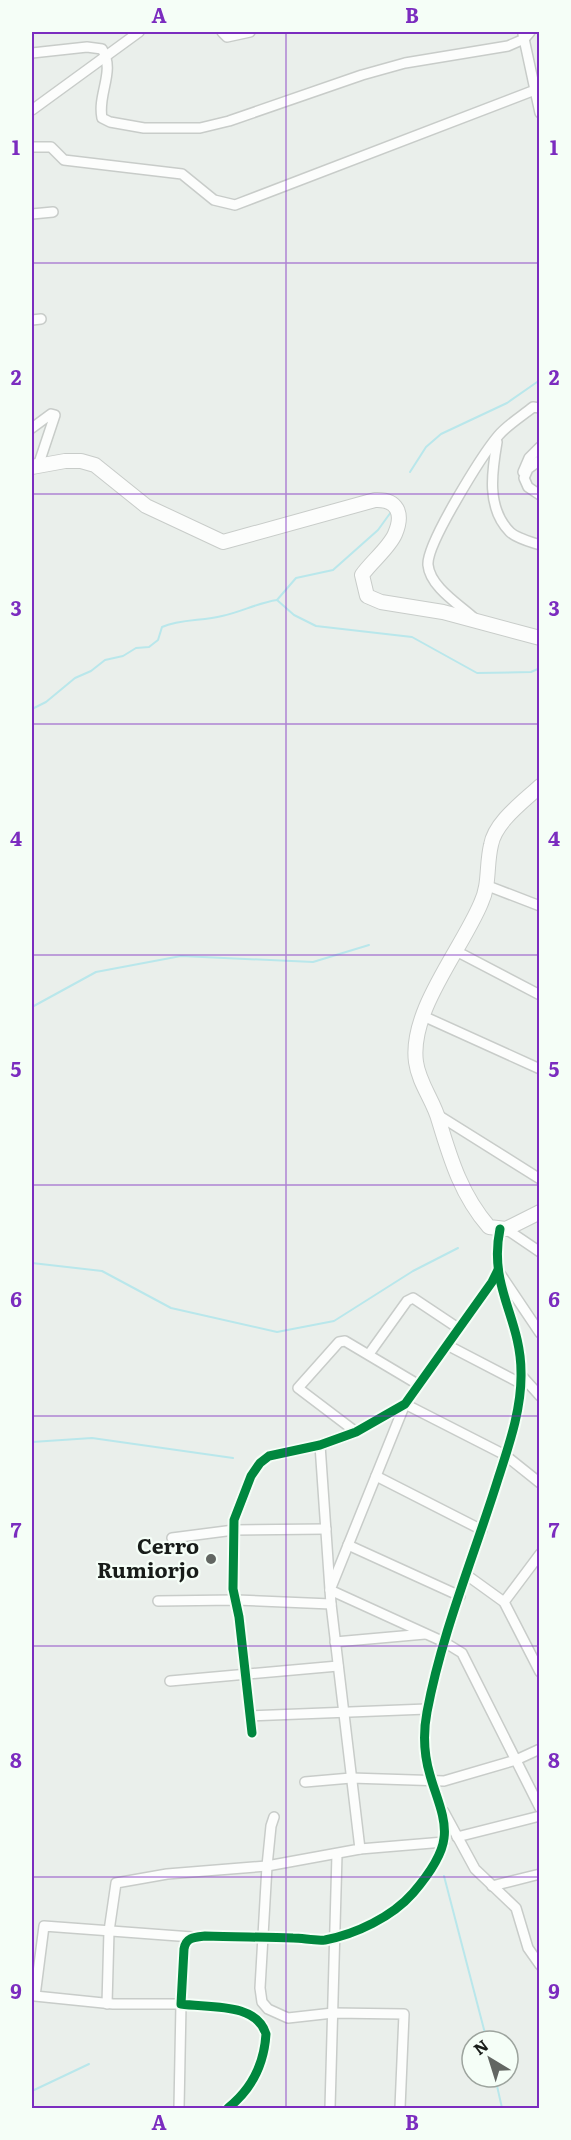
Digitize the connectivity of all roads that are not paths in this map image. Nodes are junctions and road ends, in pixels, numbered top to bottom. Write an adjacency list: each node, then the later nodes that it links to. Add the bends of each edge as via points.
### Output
1 (139, 32): 6 (street)
2 (222, 32): 3 (street, via 227,37)
3 (250, 32)
4 (525, 34): 6 (street, via 508,46 405,63 200,128 144,128 102,118 99,104 108,76); 7 (street)
5 (32, 53): 6 (street, via 87,47 102,49)
6 (107, 57): 8 (street)
7 (535, 90): 9 (street); 10 (street, via 235,205 214,201 182,174 64,159 51,147)
8 (32, 110)
9 (540, 113)
10 (32, 147)
11 (53, 212): 12 (street)
12 (32, 214)
13 (540, 408): 15 (street, via 533,408)
14 (32, 428): 18 (street, via 55,415)
15 (498, 436): 21 (street, via 491,482 497,509 510,532); 22 (street, via 448,515 428,564 434,580)
16 (540, 447): 19 (street, via 522,471)
17 (540, 460): 19 (street)
18 (35, 466): 22 (main road, via 65,460 95,465 146,506 223,542 387,499 399,515 395,535 362,574 367,596)
19 (524, 478): 20 (street, via 528,487)
20 (540, 495)
21 (540, 545)
22 (477, 621): 23 (main road)
23 (540, 639)
24 (540, 786): 25 (main road, via 506,819 491,844)
25 (488, 886): 26 (street); 27 (main road)
26 (540, 906)
27 (456, 951): 28 (street); 29 (main road)
28 (540, 995)
29 (423, 1016): 30 (street); 31 (main road, via 416,1060 421,1082)
30 (538, 1065)
31 (438, 1115): 32 (street); 34 (main road, via 453,1168 472,1207 489,1227)
32 (540, 1179)
33 (540, 1212): 34 (main road)
34 (503, 1229): 35 (street); 36 (street, via 496,1248)
35 (540, 1252)
36 (498, 1270): 37 (street); 38 (street); 41 (street, via 500,1290 516,1335)
37 (458, 1328): 39 (street); 40 (street, via 413,1298)
38 (540, 1333)
39 (447, 1345): 41 (street); 42 (street)
40 (369, 1354): 42 (street); 45 (street, via 342,1340 298,1388)
41 (520, 1379): 43 (street); 47 (street, via 516,1416)
42 (419, 1385): 44 (street)
43 (540, 1396)
44 (405, 1404): 45 (street); 47 (street); 48 (street)
45 (356, 1432): 46 (street)
46 (320, 1445): 50 (street); 51 (street, via 285,1451 260,1463 251,1476 234,1520)
47 (505, 1455): 49 (street); 52 (street)
48 (376, 1476): 52 (street); 54 (street)
49 (540, 1483)
50 (326, 1529): 51 (street); 57 (street)
51 (234, 1530): 53 (street); 59 (street)
52 (482, 1530): 56 (street)
53 (172, 1538)
54 (348, 1545): 57 (street); 58 (street)
55 (540, 1554): 61 (street)
56 (468, 1576): 58 (street); 61 (street)
57 (330, 1590): 62 (street); 63 (street)
58 (460, 1596): 65 (street)
59 (236, 1600): 60 (street); 62 (street); 67 (street)
60 (158, 1601)
61 (504, 1602): 68 (street)
62 (331, 1605): 64 (street)
63 (428, 1634): 64 (street); 65 (street)
64 (335, 1642): 66 (street)
65 (444, 1642): 70 (street); 75 (street, via 462,1653)
66 (338, 1666): 67 (street); 71 (street)
67 (245, 1672): 69 (street); 72 (street)
68 (540, 1672)
69 (170, 1682)
70 (427, 1709): 71 (street); 77 (street, via 424,1734)
71 (344, 1714): 72 (street); 76 (street)
72 (250, 1716): 73 (street)
73 (252, 1733)
74 (540, 1749): 75 (street)
75 (516, 1760): 77 (street, via 444,1781); 80 (street)
76 (351, 1778): 77 (street); 78 (street); 85 (street)
77 (431, 1780): 79 (street)
78 (305, 1782)
79 (438, 1802): 83 (street); 84 (street)
80 (540, 1808)
81 (540, 1816): 83 (street)
82 (274, 1817): 87 (street)
83 (457, 1837): 89 (street, via 475,1869)
84 (444, 1842): 85 (street); 91 (street, via 434,1865 400,1905 376,1921)
85 (360, 1849): 86 (street)
86 (337, 1854): 87 (street); 91 (street)
87 (267, 1866): 90 (street, via 119,1881 114,1886); 93 (street)
88 (540, 1874): 89 (street)
89 (492, 1886): 94 (street, via 516,1908 528,1948)
90 (109, 1931): 92 (street); 95 (street); 95 (street, via 44,1926 35,1996)
91 (335, 1937): 93 (street); 97 (street)
92 (192, 1938): 93 (street); 96 (street, via 184,1949)
93 (263, 1938): 97 (street, via 260,1988 262,2002 268,2009 288,2018)
94 (540, 1965)
95 (107, 2004): 96 (street)
96 (181, 2004): 98 (street); 99 (street, via 246,2012 264,2025 264,2049 255,2079)
97 (333, 2013): 100 (street); 101 (street, via 404,2014)
98 (179, 2109)
99 (228, 2109)
100 (330, 2109)
101 (400, 2109)

